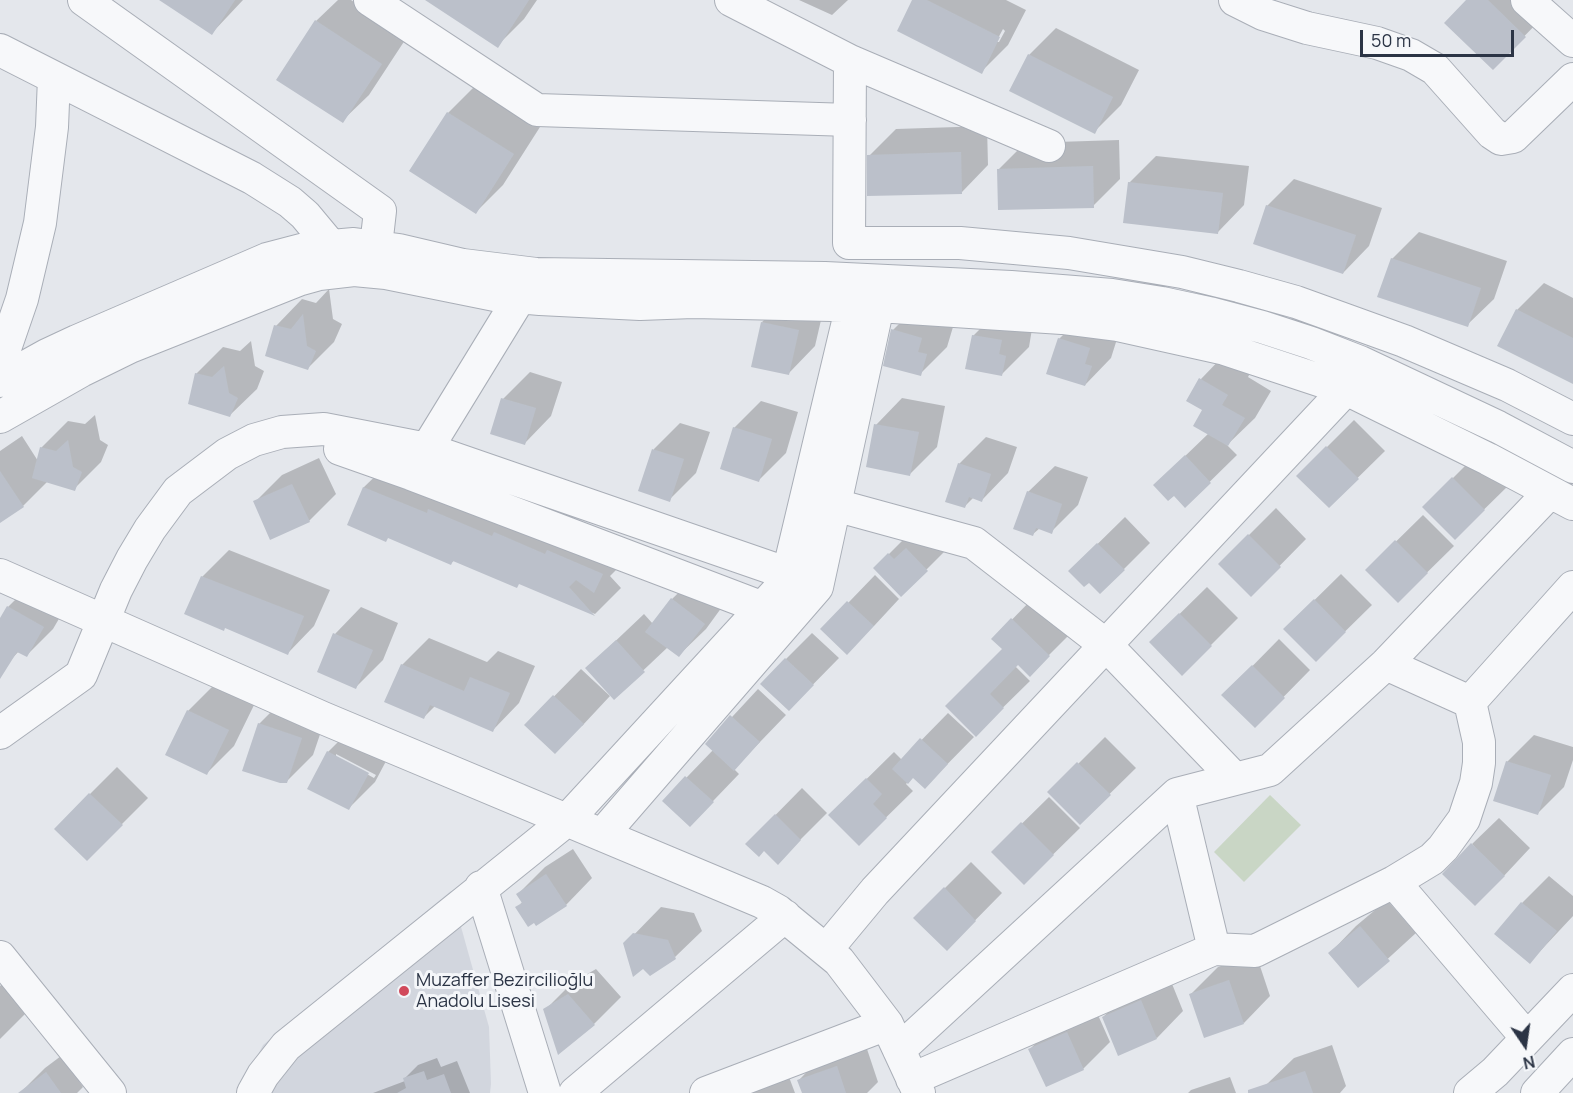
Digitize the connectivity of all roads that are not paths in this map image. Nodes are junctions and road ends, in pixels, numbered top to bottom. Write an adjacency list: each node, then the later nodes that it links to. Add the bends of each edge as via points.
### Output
1 (84, 0): 15 (street, via 380,211)
2 (370, 0): 11 (street, via 537,111)
3 (731, 0): 8 (street)
4 (1235, 0): 10 (street, via 1307,28 1377,43 1411,55 1435,69 1502,140 1513,137)
5 (1527, 0): 6 (street)
6 (1573, 41)
7 (0, 50): 9 (street)
8 (850, 61): 11 (street); 12 (street)
9 (54, 78): 14 (street, via 271,189 304,215); 18 (street, via 51,146 40,223 22,299)
10 (1573, 79)
11 (850, 120): 13 (street)
12 (1049, 146)
13 (849, 243): 17 (street); 22 (street, via 960,243 1069,253 1182,272 1296,302 1404,341 1507,385)
14 (330, 245): 15 (street); 19 (street, via 267,259 77,341)
15 (376, 246): 17 (street, via 463,265 536,274)
16 (520, 297): 17 (street, via 640,304); 21 (street, via 370,271 319,274 130,347); 23 (street)
17 (858, 297): 20 (street, via 1117,325 1226,349); 24 (street, via 1011,287 1100,294 1213,314 1360,362); 26 (street); 27 (street)
18 (0, 363)
19 (0, 381)
20 (1346, 389): 25 (street); 32 (street)
21 (0, 417)
22 (1573, 419)
23 (419, 462): 27 (street); 30 (street); 31 (street, via 324,429 267,435 227,454 178,490 163,510 116,590)
24 (1573, 467)
25 (1562, 498): 33 (street)
26 (835, 505): 32 (street, via 974,543); 39 (street, via 817,586)
27 (789, 574): 30 (street)
28 (0, 575): 31 (street)
29 (1573, 587): 34 (street)
30 (763, 608): 38 (street)
31 (111, 624): 35 (street, via 81,675); 38 (street)
32 (1107, 646): 36 (street); 44 (street, via 875,891)
33 (1386, 664): 34 (street); 36 (street, via 1270,770)
34 (1470, 702): 40 (street, via 1479,752 1476,783 1464,819 1443,848 1418,869)
35 (0, 733)
36 (1235, 779): 37 (street)
37 (1177, 794): 43 (street); 47 (street)
38 (567, 820): 39 (street); 41 (street)
39 (602, 835): 42 (street, via 762,902)
40 (1394, 882): 43 (street, via 1255,951); 48 (street)
41 (481, 887): 52 (street, via 286,1046); 53 (street)
42 (785, 916): 44 (street); 54 (street)
43 (1214, 949): 50 (street)
44 (826, 950): 47 (street, via 839,961)
45 (0, 957): 51 (street)
46 (1573, 990): 48 (street)
47 (893, 1037): 50 (street); 55 (street)
48 (1527, 1038): 56 (street)
49 (1572, 1058): 57 (street)
50 (916, 1086)
51 (110, 1093)
52 (254, 1093)
53 (545, 1093)
54 (575, 1093)
55 (706, 1093)
56 (1470, 1093)
57 (1537, 1093)

